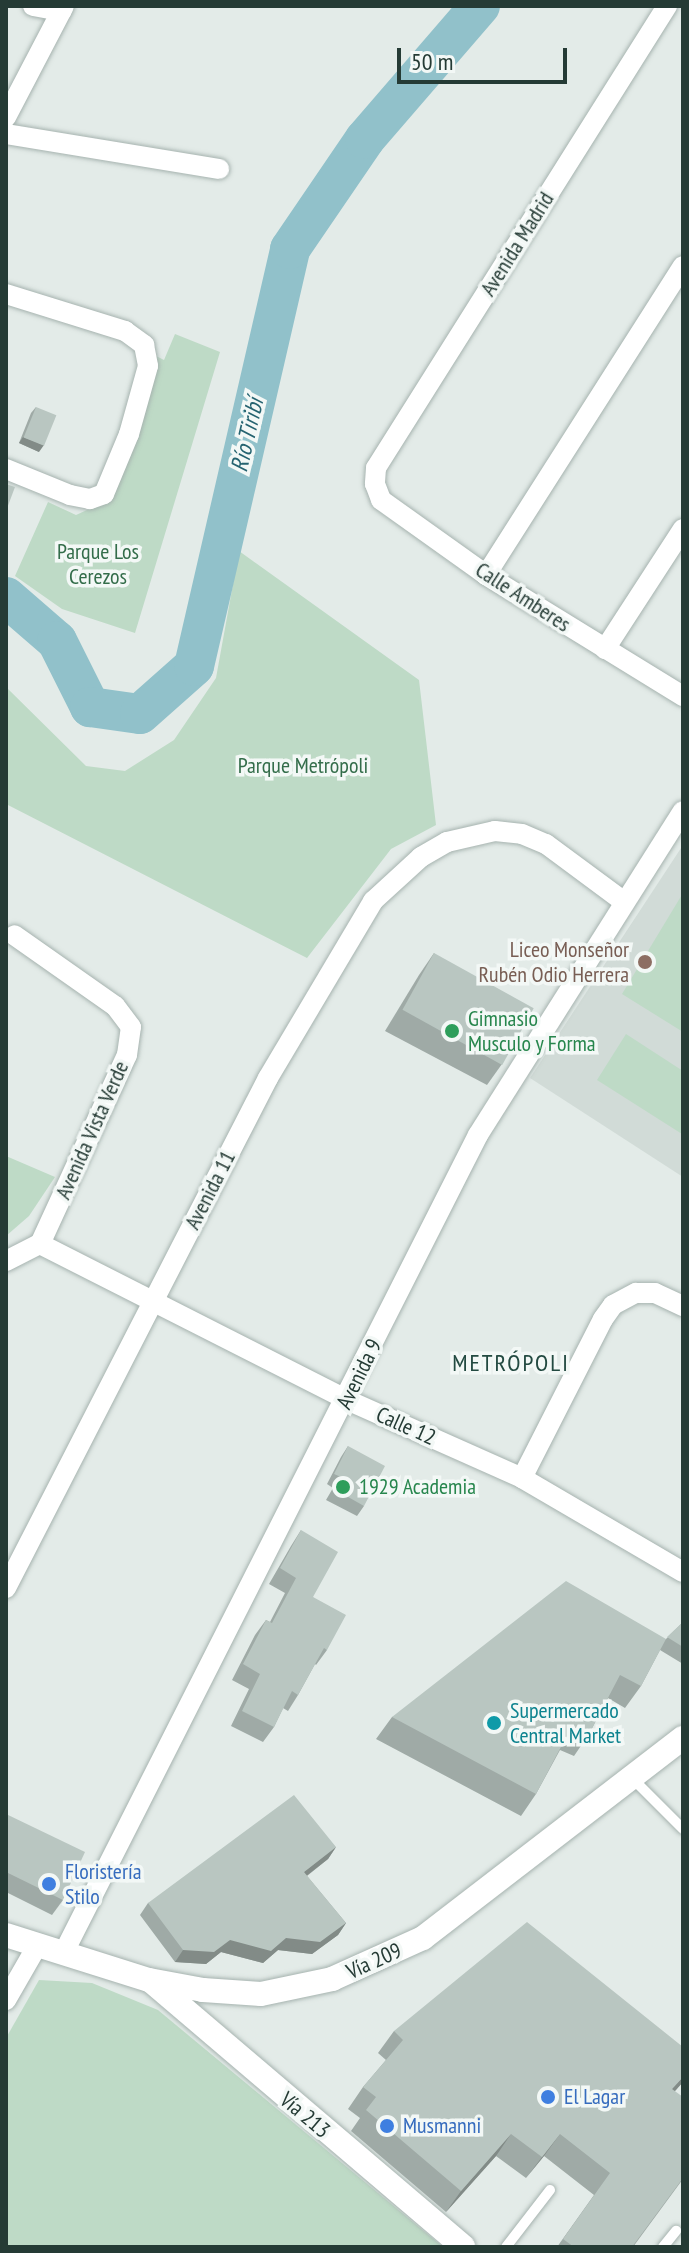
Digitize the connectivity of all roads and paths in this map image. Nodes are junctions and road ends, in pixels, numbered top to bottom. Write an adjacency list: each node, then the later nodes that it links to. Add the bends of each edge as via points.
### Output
1 (33, 6): 3 (street)
2 (667, 6): 10 (street, Avenida Madrid, via 376,468)
3 (63, 8): 4 (street)
4 (6, 117)
5 (6, 134): 6 (street)
6 (219, 169)
7 (683, 266): 12 (street)
8 (6, 294): 9 (street, via 125,331 144,345 148,366 129,434 104,494 90,499 70,495)
9 (6, 469)
10 (375, 484): 12 (street, Calle Amberes, via 381,500)
11 (683, 529): 13 (street)
12 (486, 575): 13 (street, Calle Amberes)
13 (605, 649): 14 (street, Calle Amberes)
14 (683, 696)
15 (683, 811): 16 (street, Avenida 9)
16 (623, 901): 20 (street, Avenida 11, via 546,844 522,834 467,835 421,857 373,901 268,1078); 22 (street, Avenida 9, via 478,1135)
17 (14, 935): 18 (street, Avenida Vista Verde, via 115,1006 131,1027 127,1055)
18 (40, 1244): 19 (street); 20 (street, Calle 12)
19 (6, 1261)
20 (152, 1304): 22 (street, Calle 12); 25 (street, Avenida 11)
21 (683, 1306): 23 (street, via 655,1293 636,1293 613,1305)
22 (347, 1400): 23 (street, Calle 12); 31 (street, Avenida 9)
23 (522, 1478): 24 (street, Calle 12)
24 (683, 1572)
25 (6, 1588)
26 (683, 1738): 27 (main road, Vía 209)
27 (632, 1778): 28 (lane); 32 (main road, Vía 209, via 423,1938 367,1967 261,1994)
28 (683, 1829)
29 (6, 1935): 30 (main road, Vía 209)
30 (37, 1946): 31 (main road, Vía 209); 33 (street)
31 (63, 1954): 32 (main road, Vía 209)
32 (149, 1980): 36 (main road, Vía 213)
33 (6, 2000)
34 (550, 2190): 37 (lane)
35 (676, 2231): 38 (lane)
36 (463, 2247)
37 (506, 2247)
38 (663, 2247)

